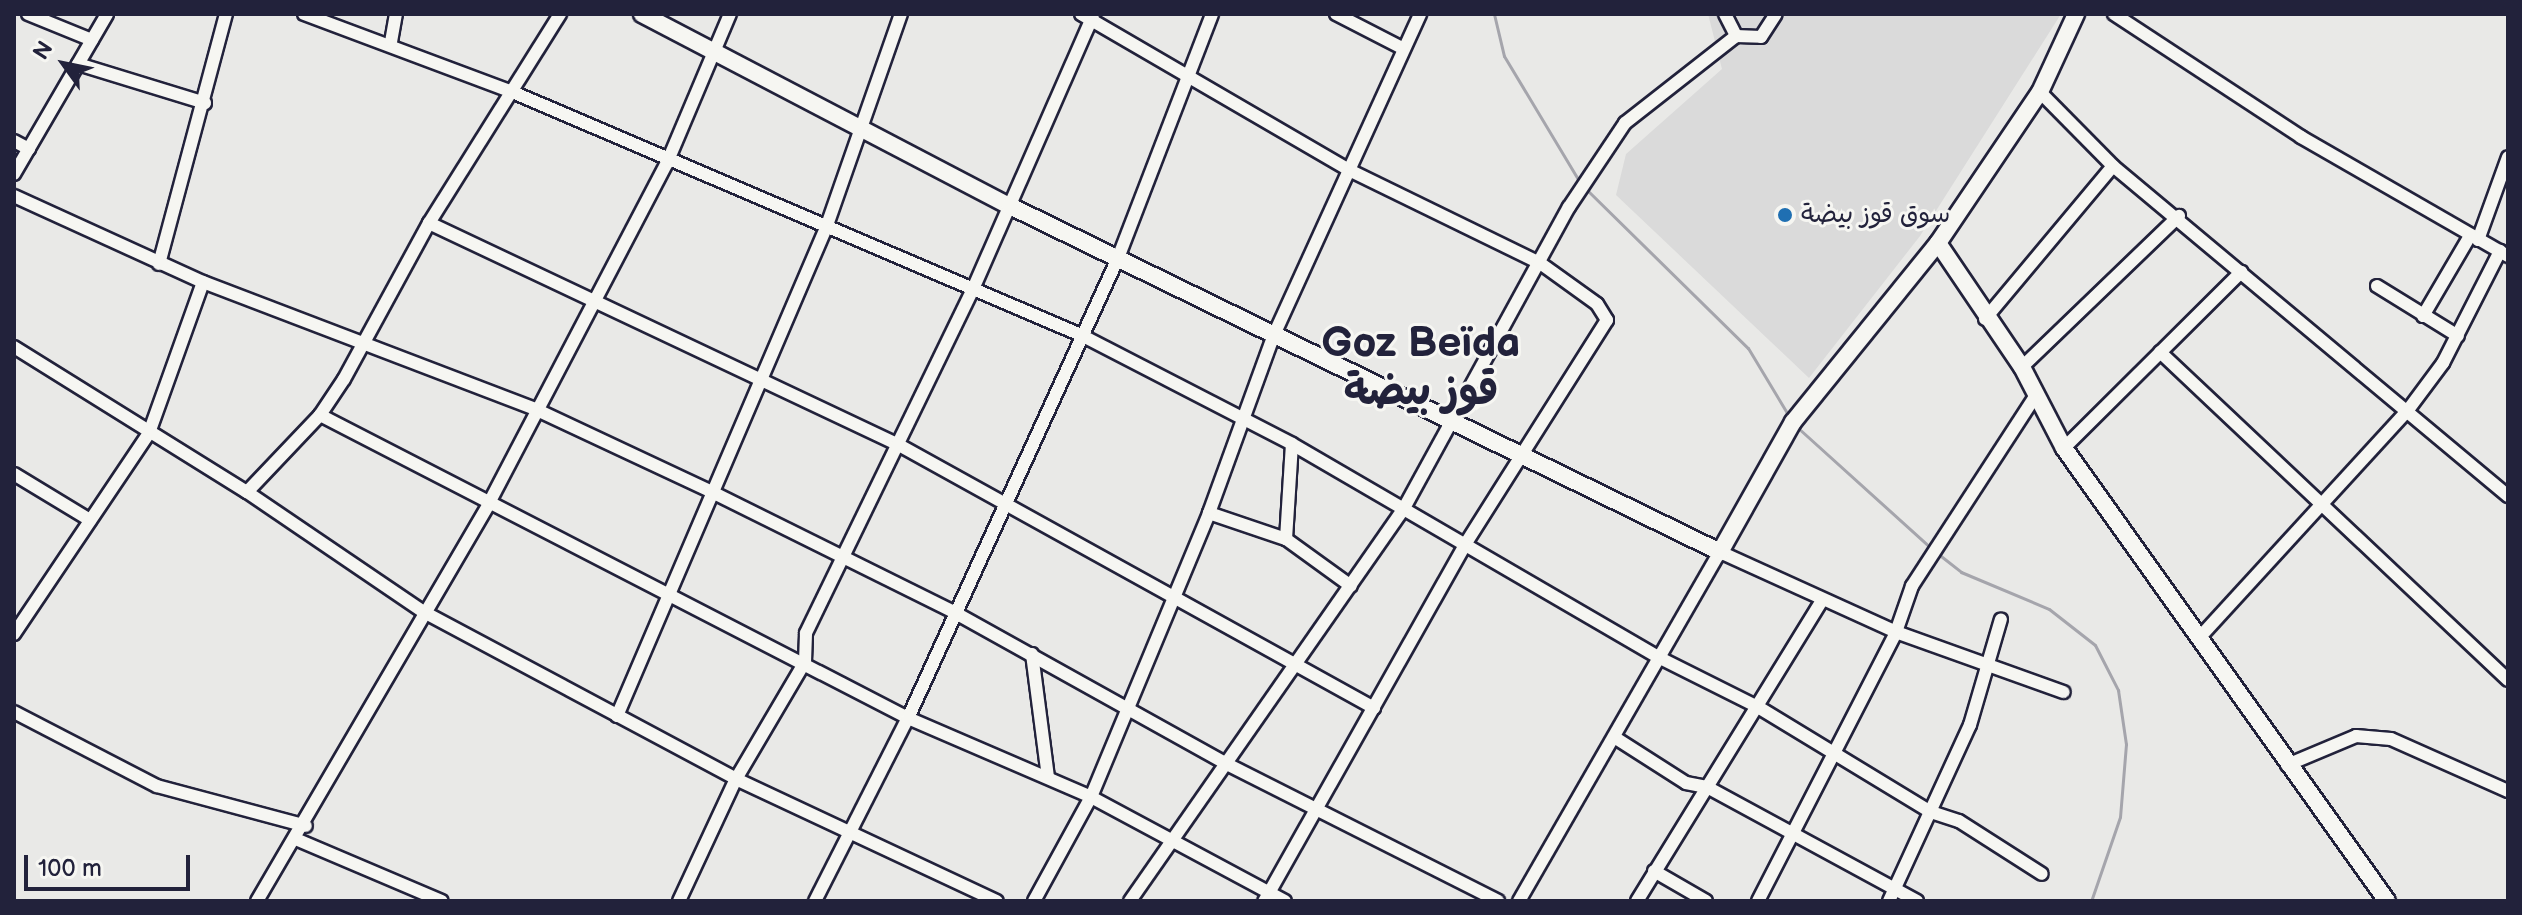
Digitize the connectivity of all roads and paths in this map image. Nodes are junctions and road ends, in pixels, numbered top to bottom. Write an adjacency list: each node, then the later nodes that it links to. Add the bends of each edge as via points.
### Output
1 (28, 14): 19 (street)
2 (107, 14): 19 (street)
3 (226, 14): 27 (street)
4 (304, 14): 20 (street)
5 (396, 14): 20 (street)
6 (560, 14): 25 (street)
7 (642, 14): 22 (main road)
8 (730, 14): 22 (street)
9 (901, 14): 28 (street)
10 (1212, 14): 24 (street)
11 (1336, 14): 21 (street)
12 (1420, 14): 21 (street)
13 (1725, 14): 18 (street)
14 (1776, 14): 18 (street, via 1761,37)
15 (2076, 14): 26 (main road)
16 (2114, 14): 41 (street, via 2301,137)
17 (1089, 16): 24 (street); 37 (street)
18 (1736, 36): 45 (street, via 1625,123)
19 (92, 40): 23 (street)
20 (391, 42): 25 (street)
21 (1404, 49): 34 (street)
22 (713, 51): 28 (main road); 32 (street)
23 (78, 64): 27 (street); 30 (street)
24 (1187, 74): 34 (street); 44 (street)
25 (510, 91): 32 (street); 39 (street)
26 (2040, 92): 33 (street); 42 (main road)
27 (205, 103): 46 (street)
28 (861, 128): 37 (main road); 40 (street)
29 (14, 141): 30 (street)
30 (29, 149): 35 (street)
31 (2508, 157): 41 (street)
32 (667, 163): 40 (street); 51 (street)
33 (2113, 166): 38 (street); 53 (street)
34 (1347, 169): 45 (street); 56 (street)
35 (14, 174)
36 (14, 196): 46 (street)
37 (1010, 206): 44 (main road); 50 (street)
38 (2179, 216): 47 (street); 60 (street)
39 (429, 223): 51 (street); 57 (street)
40 (826, 228): 50 (street); 61 (street)
41 (2474, 238): 43 (street); 52 (street)
42 (1938, 243): 53 (main road); 85 (main road, via 1793,422)
43 (2504, 254): 55 (street)
44 (1118, 258): 54 (street); 56 (main road)
45 (1540, 263): 67 (street); 72 (street, via 1597,304 1607,320)
46 (159, 264): 48 (street)
47 (2241, 272): 59 (street); 64 (street)
48 (203, 282): 57 (street); 68 (street)
49 (2377, 286): 52 (street)
50 (973, 289): 54 (street); 70 (street)
51 (591, 303): 61 (street); 63 (street)
52 (2423, 316): 55 (street)
53 (1985, 319): 60 (main road)
54 (1081, 335): 66 (street); 77 (street)
55 (2458, 336): 64 (street)
56 (1273, 337): 66 (street); 67 (main road)
57 (364, 341): 63 (street); 65 (street)
58 (14, 347): 68 (street)
59 (2160, 352): 71 (street); 79 (street)
60 (2022, 367): 62 (main road)
61 (762, 378): 70 (street); 74 (street)
62 (2036, 395): 71 (main road); 94 (street, via 1939,538)
63 (535, 409): 74 (street); 78 (street)
64 (2408, 410): 76 (street); 79 (street)
65 (320, 415): 75 (street); 78 (street)
66 (1240, 419): 69 (street); 81 (street)
67 (1457, 422): 72 (main road); 80 (street)
68 (149, 433): 75 (street); 82 (street)
69 (1292, 444): 80 (street); 83 (street)
70 (899, 445): 77 (street); 86 (street)
71 (2064, 448): 96 (main road)
72 (1522, 451): 84 (street); 85 (main road)
73 (14, 474): 82 (street)
74 (710, 491): 86 (street); 89 (street)
75 (247, 492): 91 (street)
76 (2508, 496)
77 (1004, 500): 88 (street); 92 (street)
78 (488, 505): 89 (street); 91 (street)
79 (2321, 507): 96 (street); 102 (street)
80 (1404, 508): 84 (street); 87 (street)
81 (1209, 513): 83 (street); 88 (street)
82 (90, 520): 95 (street)
83 (1286, 539): 87 (street)
84 (1465, 545): 98 (street); 106 (street)
85 (1720, 552): 90 (street); 98 (street)
86 (843, 555): 92 (street); 99 (street, via 806,633)
87 (1351, 586): 100 (street)
88 (1174, 593): 100 (street); 105 (street)
89 (671, 595): 99 (street); 108 (street)
90 (1821, 602): 94 (street); 104 (street)
91 (422, 611): 108 (street); 121 (street)
92 (952, 611): 97 (street); 109 (street)
93 (2001, 619): 101 (street)
94 (1896, 632): 101 (street); 111 (street)
95 (14, 634)
96 (2200, 637): 113 (main road)
97 (1032, 654): 105 (street); 114 (street)
98 (1660, 658): 104 (street); 110 (street)
99 (805, 662): 109 (street); 115 (street)
100 (1300, 662): 106 (street); 112 (street)
101 (1990, 669): 103 (street); 120 (street)
102 (2508, 680)
103 (2064, 692)
104 (1758, 707): 111 (street); 116 (street)
105 (1126, 708): 112 (street); 118 (street)
106 (1374, 708): 119 (street)
107 (14, 712): 121 (street, via 157,786)
108 (617, 716): 115 (street)
109 (908, 718): 114 (street); 122 (street)
110 (1614, 737): 116 (street, via 1686,783); 139 (street)
111 (1834, 754): 120 (street); 123 (street)
112 (1225, 763): 119 (street); 125 (street)
113 (2287, 765): 117 (street, via 2356,736 2391,739); 144 (main road)
114 (1048, 777): 118 (street)
115 (736, 779): 122 (street); 132 (street)
116 (1707, 787): 123 (street); 126 (street)
117 (2508, 791)
118 (1091, 797): 125 (street); 135 (street)
119 (1314, 808): 129 (street); 138 (street)
120 (1931, 812): 127 (street, via 1959,821); 128 (street)
121 (306, 826): 124 (street)
122 (850, 830): 133 (street); 134 (street)
123 (1792, 837): 128 (street); 142 (street)
124 (298, 840): 130 (street); 131 (street)
125 (1170, 841): 129 (street); 136 (street)
126 (1654, 871): 140 (street); 141 (street)
127 (2042, 874)
128 (1892, 895): 143 (street)
129 (1266, 896): 137 (street)
130 (259, 900)
131 (442, 901)
132 (679, 901)
133 (815, 901)
134 (997, 901)
135 (1034, 901)
136 (1130, 901)
137 (1285, 901)
138 (1498, 901)
139 (1519, 901)
140 (1637, 901)
141 (1706, 901)
142 (1758, 901)
143 (1917, 901)
144 (2387, 901)

